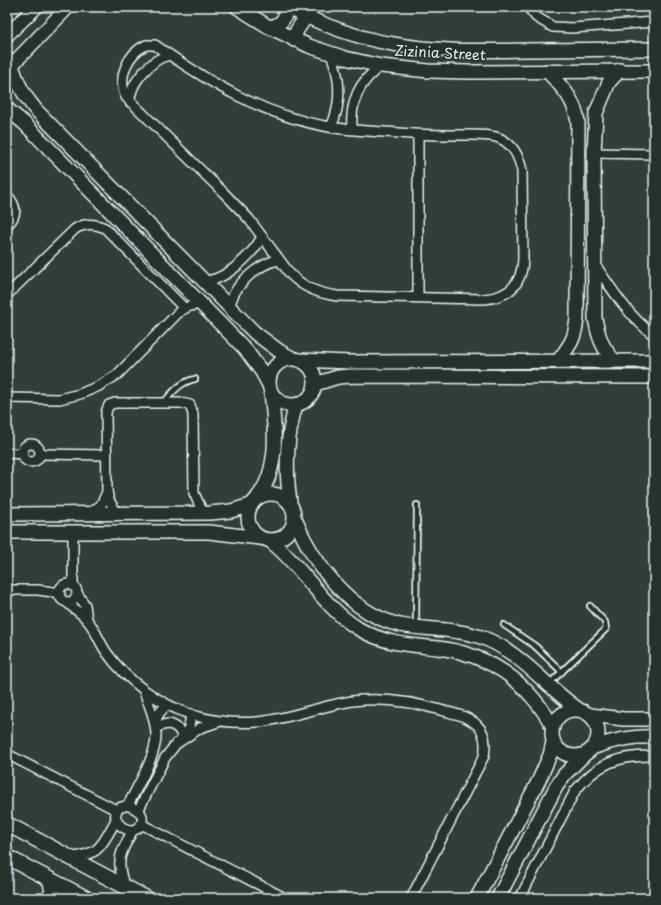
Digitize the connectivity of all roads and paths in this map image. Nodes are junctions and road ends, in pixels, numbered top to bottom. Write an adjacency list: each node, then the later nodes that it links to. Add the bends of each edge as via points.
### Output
1 (36, 7): 9 (street)
2 (68, 7): 15 (street)
3 (237, 7): 8 (street, Zizinia Street)
4 (286, 7): 6 (street, Zizinia Street); 8 (street, via 282,22)
5 (528, 7): 7 (street, via 536,17 553,26 573,28)
6 (306, 17): 10 (street); 11 (street, Zizinia Street, via 374,40 420,48 474,51)
7 (654, 22)
8 (270, 27): 10 (street, Zizinia Street)
9 (7, 35)
10 (294, 40): 12 (street, Zizinia Street)
11 (654, 49)
12 (331, 54): 14 (street, Zizinia Street); 21 (street, via 338,74 339,95 337,112)
13 (169, 55): 19 (street, via 155,61 136,82 130,93); 19 (street, via 155,45 150,45 142,47 130,59 123,73 122,86); 21 (street, via 245,100)
14 (381, 66): 17 (street, Zizinia Street, via 428,71); 22 (street, via 368,77 359,90 353,106)
15 (10, 67): 31 (street, via 26,98 36,110)
16 (620, 70): 17 (street, Zizinia Street); 18 (street, Zizinia Street); 24 (street, via 610,82 596,113)
17 (547, 71): 40 (street, via 568,93 578,122 576,331 572,343)
18 (654, 71)
19 (130, 102): 28 (street, via 249,218)
20 (7, 109): 32 (street, via 24,123)
21 (330, 127): 22 (street)
22 (352, 129): 23 (street)
23 (418, 134): 34 (street); 34 (street, via 483,135 495,137 511,146 517,153 522,171 523,251 519,279 513,288 504,294 484,299)
24 (594, 153): 25 (street); 30 (street)
25 (654, 154)
26 (7, 195): 27 (street, via 14,202 15,209 14,216)
27 (7, 225)
28 (262, 237): 29 (street); 31 (street, via 226,274 214,280)
29 (278, 260): 34 (street, via 297,282 323,294); 36 (street, via 264,264 248,277 233,294)
30 (596, 266): 38 (street, via 621,302); 41 (street, via 597,331 607,354)
31 (204, 281): 36 (street)
32 (186, 289): 35 (street); 37 (street)
33 (7, 295): 37 (street, via 75,229 82,225 98,224 105,228)
34 (418, 297)
35 (200, 304): 37 (street); 46 (street, via 250,355)
36 (230, 307): 39 (street, via 267,342)
37 (181, 309): 47 (street, via 117,375 99,386 59,399)
38 (654, 335)
39 (296, 359): 40 (street, via 348,362); 45 (street, via 312,369); 46 (street, via 277,363 269,377)
40 (558, 360): 41 (street)
41 (615, 361): 42 (street)
42 (654, 361)
43 (654, 377): 45 (street, via 351,376)
44 (195, 379): 48 (lane, via 176,388)
45 (315, 384): 49 (street, via 309,398)
46 (270, 388): 49 (street, via 281,403); 56 (street, via 274,432 272,463 268,482)
47 (7, 398)
48 (163, 403): 53 (street, via 109,405 106,412); 55 (street, via 186,403 193,409)
49 (296, 405): 57 (street, via 287,446 286,474)
50 (7, 453): 51 (street)
51 (22, 454): 52 (street, via 31,462 37,460); 52 (street, via 24,448 31,444 37,445)
52 (40, 454): 53 (street)
53 (106, 455): 54 (street)
54 (107, 492): 62 (street, via 101,505); 63 (street, via 110,504)
55 (194, 493): 59 (street); 60 (street)
56 (254, 502): 57 (street, via 265,494 274,493); 60 (street, via 220,512); 67 (street, via 248,514 249,523 253,531)
57 (290, 502): 64 (street)
58 (417, 505): 75 (lane)
59 (187, 513): 60 (street); 63 (street)
60 (203, 513)
61 (7, 514): 62 (street)
62 (90, 514): 63 (street)
63 (118, 514)
64 (295, 520): 67 (street, via 292,528 278,540); 75 (street, via 312,553 345,595 370,614 400,625)
65 (7, 532): 66 (street)
66 (73, 532): 67 (street, via 208,532); 68 (street)
67 (264, 539): 77 (street, via 288,556 332,608 359,629 390,642 455,650 489,662)
68 (75, 589): 70 (street, via 66,584 60,590); 71 (street, via 74,599); 73 (street, via 85,605)
69 (7, 590): 70 (street, via 38,590)
70 (60, 594): 71 (street)
71 (67, 602): 73 (street)
72 (590, 606): 78 (lane, via 605,622 606,630)
73 (87, 620): 80 (street, via 112,660)
74 (504, 625): 78 (lane, via 535,646)
75 (416, 627): 76 (street, via 480,637)
76 (517, 657): 77 (street); 79 (street)
77 (504, 671): 87 (street, via 532,696)
78 (562, 672): 79 (lane)
79 (548, 685): 82 (street)
80 (143, 690): 81 (street); 88 (street)
81 (168, 705): 83 (street); 88 (street, via 158,714)
82 (578, 710): 84 (street); 87 (street, via 565,712)
83 (191, 714): 86 (street); 90 (street, via 189,727)
84 (590, 715): 85 (street); 92 (street, via 595,720 599,733)
85 (654, 719)
86 (218, 721): 90 (street); 111 (street, via 266,721 341,703 371,700 419,704 461,715 478,726 484,735 484,756)
87 (552, 727): 91 (street)
88 (156, 728): 90 (street, via 162,724 169,724 180,732); 96 (street, via 154,752)
89 (654, 737): 92 (street, via 629,738)
90 (183, 738): 98 (street, via 170,751)
91 (553, 742): 94 (street, via 562,753 569,756); 112 (street, via 542,774)
92 (595, 747): 94 (street)
93 (7, 754): 97 (street)
94 (584, 755): 113 (street, via 568,770 556,787)
95 (654, 756): 114 (street, via 614,760 583,781 575,791)
96 (128, 806): 97 (street, via 121,806); 98 (street)
97 (116, 810): 99 (street)
98 (138, 810): 101 (street, via 142,816)
99 (116, 820): 102 (street, via 129,830); 104 (street, via 97,850)
100 (7, 824): 104 (main road)
101 (141, 824): 102 (street); 110 (street)
102 (133, 830): 106 (street, via 119,860 120,874)
103 (7, 857): 105 (main road)
104 (72, 858): 106 (main road)
105 (50, 879): 107 (street); 108 (main road)
106 (125, 887): 109 (main road)
107 (52, 898)
108 (86, 898)
109 (146, 898)
110 (285, 898)
111 (411, 898)
112 (477, 898)
113 (498, 898)
114 (520, 898)

